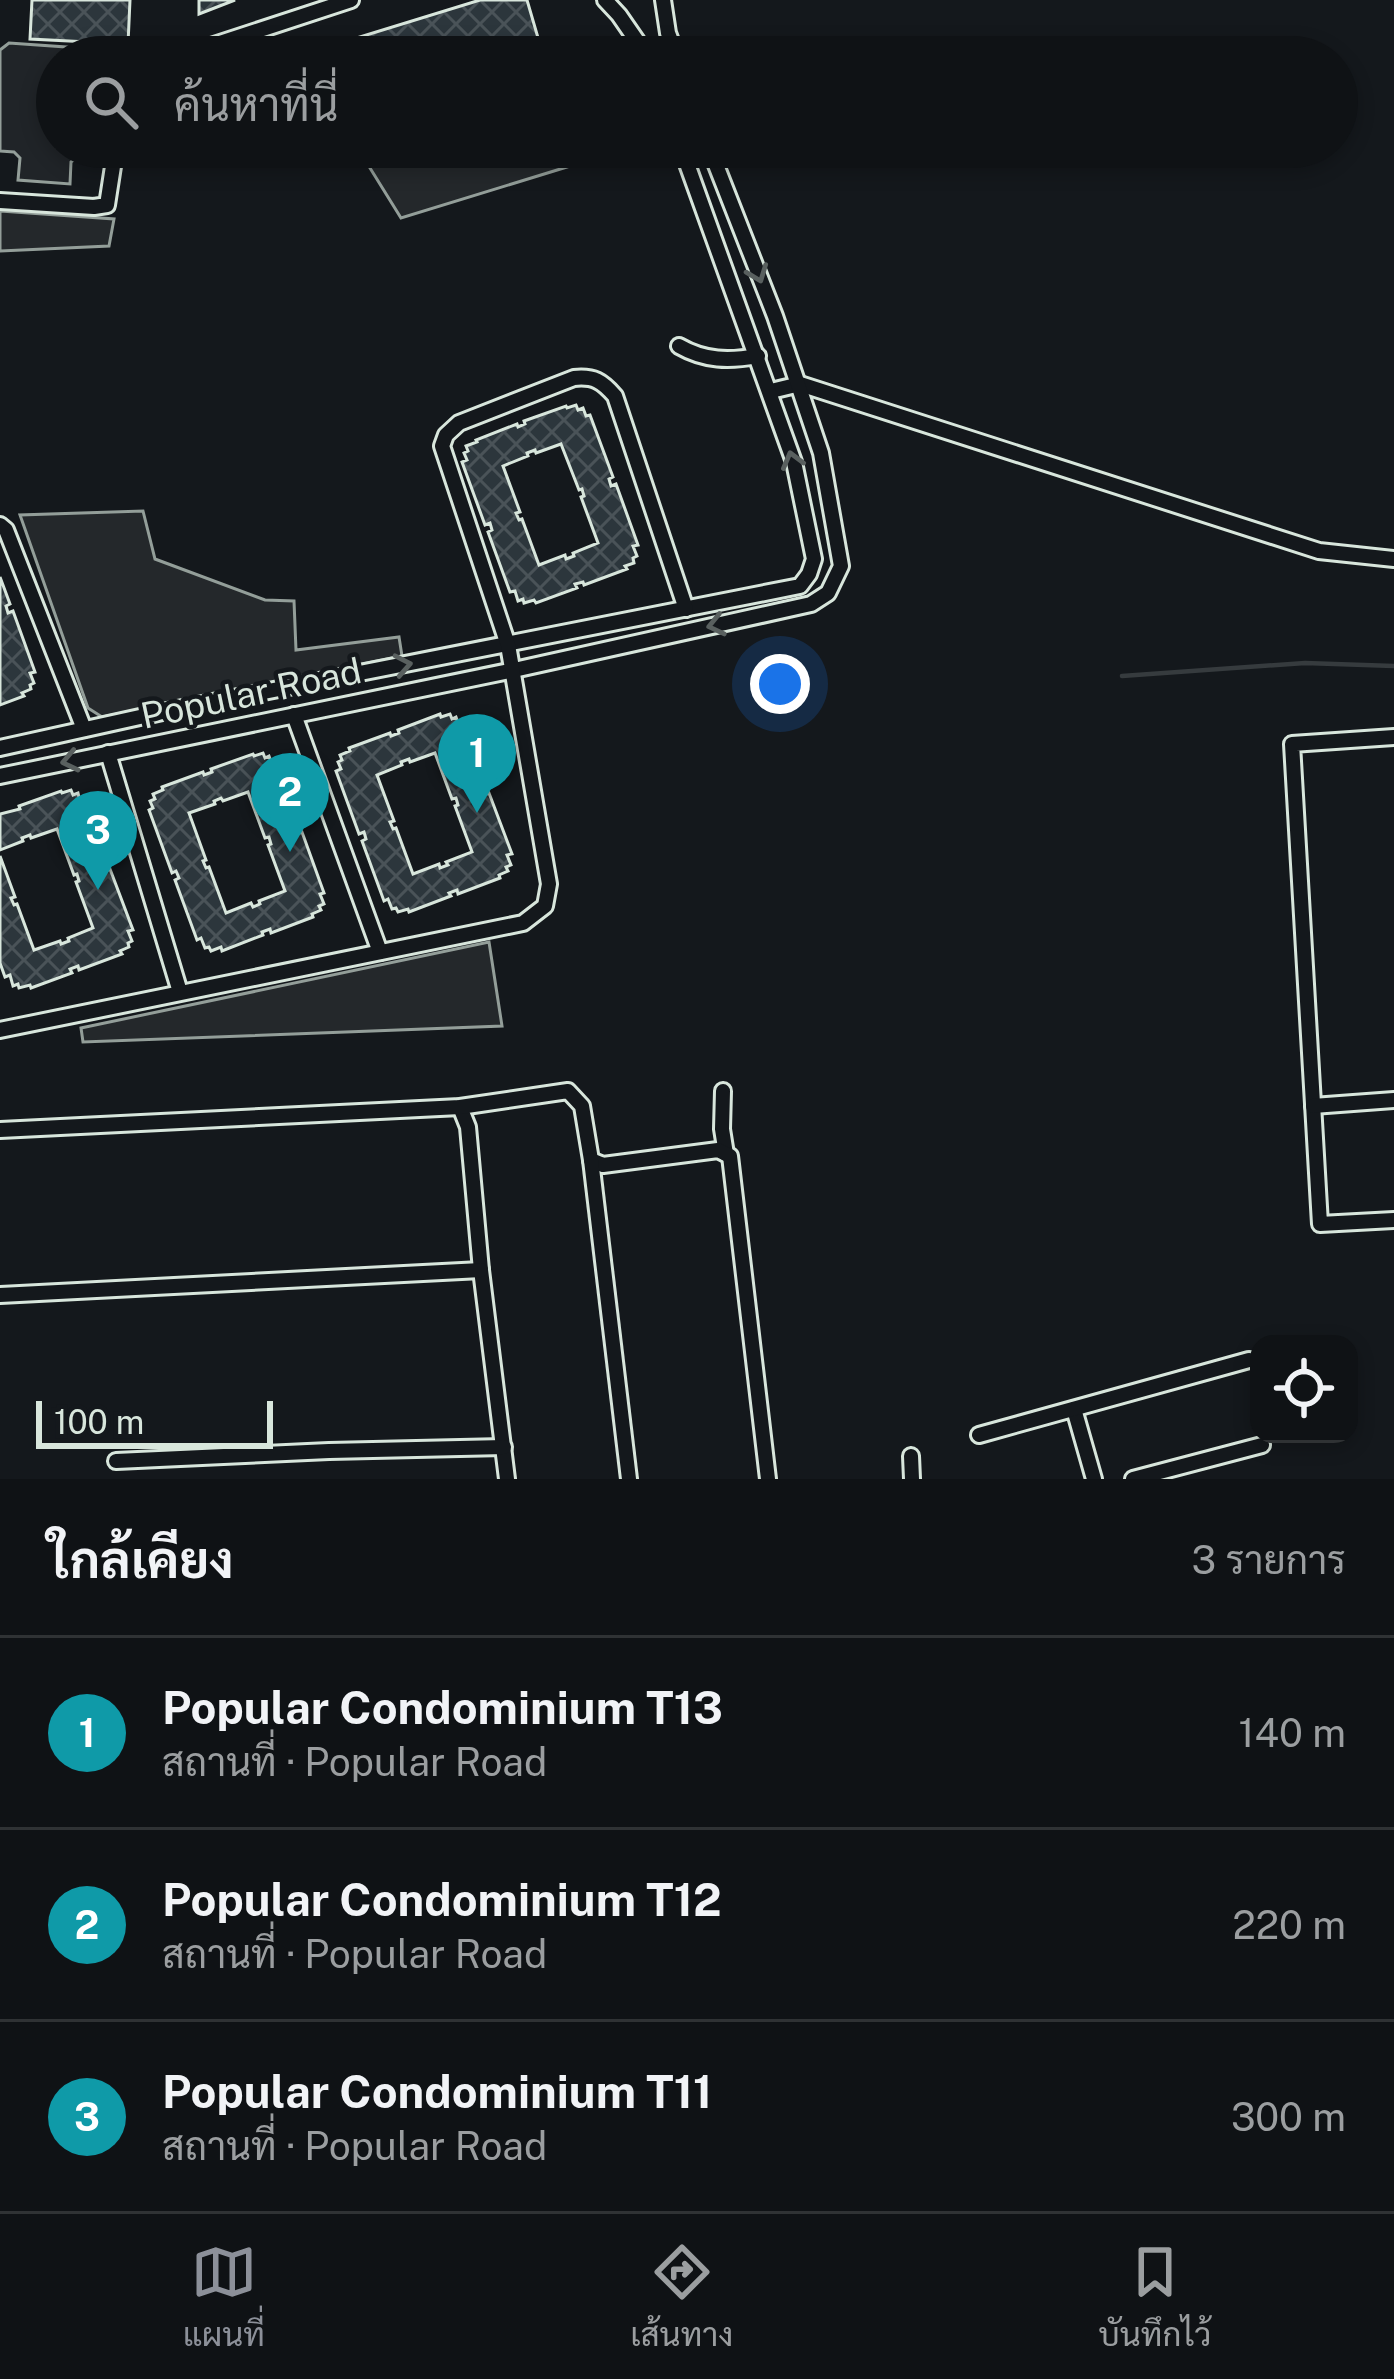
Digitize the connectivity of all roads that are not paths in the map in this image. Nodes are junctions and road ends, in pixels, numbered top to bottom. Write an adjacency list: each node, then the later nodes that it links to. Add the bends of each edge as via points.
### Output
1 (350, 0): 4 (street)
2 (605, 0): 5 (street)
3 (663, 0): 6 (street)
4 (241, 36)
5 (633, 36)
6 (669, 36)
7 (112, 168): 12 (street, via 106,205)
8 (689, 168): 11 (street)
9 (708, 168): 11 (street)
10 (717, 168): 15 (street, one-way to 15)
11 (691, 174): 14 (street)
12 (0, 201)
13 (679, 346): 14 (street, via 718,359)
14 (758, 356): 16 (street)
15 (800, 384): 16 (street); 18 (street, via 1319,551); 20 (street, via 841,566)
16 (771, 392): 19 (street, one-way to 16, via 814,559 794,462)
17 (0, 525): 25 (street)
18 (1394, 559)
19 (809, 574): 20 (street); 21 (street, Popular Road, via 800,586)
20 (828, 593): 23 (street, Popular Road, one-way to 23, via 811,604)
21 (686, 609): 22 (street, Popular Road); 22 (street, via 615,396 591,376 574,377 459,423 442,446)
22 (508, 645): 23 (street); 25 (street, Popular Road, one-way to 22)
23 (514, 670): 24 (street, Popular Road); 30 (street, via 549,884 545,906 523,923)
24 (294, 715): 28 (street, Popular Road); 30 (street)
25 (84, 729): 27 (street, Popular Road)
26 (1394, 737): 35 (street, via 1292,744)
27 (0, 748)
28 (108, 753): 29 (street, Popular Road, one-way to 29); 31 (street)
29 (0, 776)
30 (380, 952): 31 (street)
31 (179, 992): 32 (street)
32 (0, 1030)
33 (723, 1091): 38 (street)
34 (1394, 1100): 35 (street)
35 (1313, 1106): 40 (street, via 1320,1224)
36 (460, 1107): 37 (street); 39 (street, via 568,1090 582,1106); 41 (street)
37 (0, 1130)
38 (726, 1154): 39 (street); 53 (street)
39 (591, 1160): 52 (street)
40 (1394, 1220)
41 (481, 1270): 42 (street); 47 (street)
42 (0, 1295)
43 (1249, 1360): 44 (street)
44 (1074, 1409): 45 (street); 55 (street)
45 (979, 1435)
46 (1262, 1445): 50 (street)
47 (504, 1447): 49 (street); 51 (street)
48 (911, 1456): 54 (street)
49 (116, 1461)
50 (1158, 1476): 56 (street)
51 (508, 1479)
52 (629, 1479)
53 (768, 1479)
54 (912, 1479)
55 (1094, 1479)
56 (1133, 1479)

